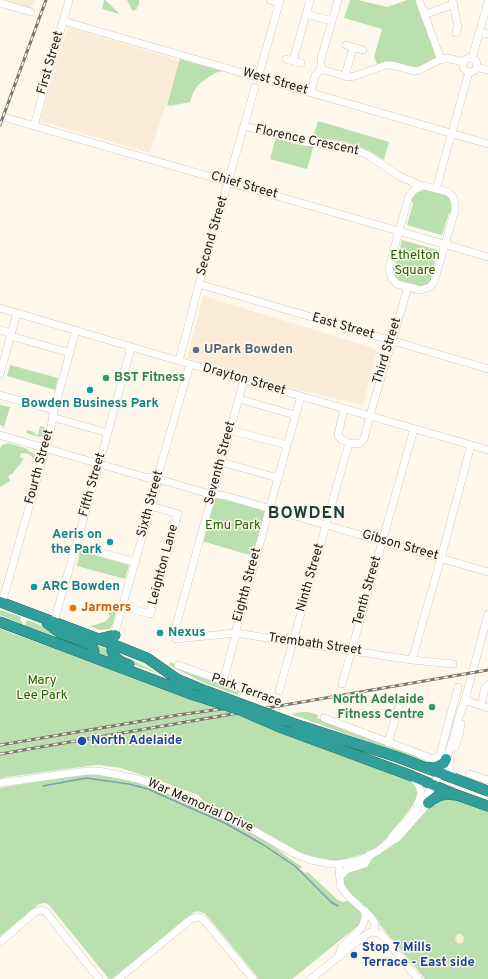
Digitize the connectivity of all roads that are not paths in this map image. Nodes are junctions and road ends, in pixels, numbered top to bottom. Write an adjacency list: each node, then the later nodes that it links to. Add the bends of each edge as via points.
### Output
1 (69, 0): 13 (street, First Street)
2 (270, 0): 6 (street)
3 (310, 0): 11 (street)
4 (338, 0): 14 (street)
5 (419, 0): 12 (street)
6 (280, 1): 28 (street)
7 (453, 2): 12 (street); 16 (street, via 458,27)
8 (488, 2): 15 (street)
9 (0, 3): 10 (street)
10 (31, 12)
11 (306, 14): 14 (street); 22 (street, via 290,60)
12 (424, 15): 20 (street)
13 (63, 21): 28 (street, West Street); 32 (street, First Street)
14 (332, 21): 24 (street, via 321,58)
15 (480, 32): 17 (street); 19 (street)
16 (456, 33)
17 (488, 34)
18 (363, 50): 27 (street, via 349,47)
19 (472, 58): 21 (street); 23 (street, via 476,62)
20 (441, 60): 21 (street, via 447,58); 27 (street, via 415,71 386,65 355,76)
21 (463, 62): 26 (street, via 464,68)
22 (301, 63)
23 (476, 67): 25 (street); 26 (street)
24 (321, 69): 27 (street); 30 (street)
25 (488, 70)
26 (469, 72): 34 (street)
27 (345, 76)
28 (258, 78): 30 (street, West Street)
29 (255, 87): 33 (street, Second Street)
30 (311, 93): 34 (street, West Street)
31 (0, 116): 32 (street, Chief Street)
32 (34, 126): 36 (street, Chief Street)
33 (244, 126): 36 (street, Second Street); 37 (street, Florence Crescent, via 302,142 354,149)
34 (452, 133): 35 (street, West Street); 39 (street)
35 (488, 144)
36 (228, 181): 41 (street, Chief Street); 44 (street, Second Street)
37 (411, 181): 38 (street, Florence Crescent); 40 (street)
38 (422, 186): 39 (street); 40 (street)
39 (436, 189): 42 (street, via 448,192 456,204)
40 (412, 192): 41 (street)
41 (399, 232): 42 (street, Chief Street); 45 (street, via 389,268 391,277 397,284)
42 (445, 244): 43 (street, Chief Street); 45 (street, via 434,282 430,287 421,290)
43 (488, 257)
44 (199, 284): 51 (street, East Street); 55 (street, Second Street)
45 (408, 287): 51 (street, Third Street)
46 (0, 308): 47 (street, Drayton Street)
47 (17, 313): 49 (street, Drayton Street); 50 (street)
48 (0, 330): 50 (street)
49 (76, 330): 52 (street, Drayton Street); 53 (street, Fourth Street)
50 (11, 335): 53 (street); 54 (street)
51 (391, 341): 57 (street, East Street); 66 (street, Third Street)
52 (132, 347): 55 (street, Drayton Street); 70 (street, Fifth Street)
53 (70, 353): 64 (street, Fourth Street)
54 (2, 358): 58 (street)
55 (180, 361): 56 (street, Drayton Street)
56 (190, 364): 59 (street, Drayton Street); 80 (street, Sixth Street)
57 (488, 369)
58 (0, 374)
59 (244, 380): 61 (street, Drayton Street); 62 (street, Seventh Street)
60 (0, 395): 64 (street)
61 (301, 396): 63 (street, Drayton Street); 65 (street, Eighth Street)
62 (239, 399): 65 (street); 68 (street, Seventh Street)
63 (344, 409): 66 (street, Drayton Street); 72 (street, via 338,435 340,439)
64 (53, 414): 70 (street); 75 (street, Fourth Street)
65 (295, 415): 73 (street, Eighth Street)
66 (370, 415): 67 (street, Drayton Street); 72 (street, via 364,439 360,444)
67 (414, 429): 74 (street, Drayton Street); 85 (street, Tenth Street)
68 (230, 430): 73 (street); 78 (street, Seventh Street)
69 (0, 431): 75 (street, Gibson Street)
70 (108, 433): 77 (street, Fifth Street)
71 (0, 435): 75 (street, Gibson Street)
72 (349, 443): 84 (street, Ninth Street)
73 (287, 445): 79 (street, Eighth Street)
74 (470, 445): 76 (street, Drayton Street); 87 (street)
75 (46, 446): 77 (street, Gibson Street); 90 (street, Fourth Street)
76 (488, 450)
77 (100, 462): 80 (street, Gibson Street); 86 (street, Fifth Street)
78 (221, 462): 79 (street); 81 (street, Seventh Street)
79 (278, 478): 83 (street, Eighth Street)
80 (158, 479): 81 (street, Gibson Street); 82 (street, Sixth Street)
81 (213, 494): 83 (street, Gibson Street); 97 (street, Seventh Street, via 174,633)
82 (151, 506): 88 (street, Sixth Street); 91 (street, Leighton Lane, via 178,514 150,614)
83 (270, 509): 84 (street, Gibson Street); 96 (street, Eighth Street)
84 (326, 525): 85 (street, Gibson Street); 99 (street, Ninth Street)
85 (382, 541): 87 (street, Gibson Street); 100 (street, Tenth Street)
86 (76, 546): 88 (street); 95 (street, Fifth Street)
87 (441, 558): 89 (street, Gibson Street); 102 (street)
88 (135, 562): 91 (street, Sixth Street)
89 (488, 572)
90 (1, 603): 93 (highway, Park Terrace)
91 (123, 607): 98 (street, Sixth Street)
92 (488, 614): 113 (street)
93 (39, 617): 95 (highway, Park Terrace); 101 (highway, via 60,633 88,643 93,648)
94 (0, 622): 101 (highway, Park Terrace)
95 (54, 622): 98 (highway, Park Terrace, via 98,639)
96 (236, 633): 97 (street, Trembath Street); 99 (street, Trembath Street); 105 (street, Eighth Street)
97 (176, 639)
98 (113, 640): 109 (highway, via 112,651 121,662 164,678); 120 (highway, Park Terrace, bridge, via 147,658 177,679 206,691)
99 (293, 642): 100 (street, Trembath Street); 110 (street, Ninth Street)
100 (351, 651): 102 (street, Trembath Street); 106 (street, Tenth Street)
101 (93, 657): 109 (highway, Park Terrace)
102 (412, 660): 103 (street, Trembath Street)
103 (453, 664)
104 (178, 665): 105 (street, Park Terrace)
105 (223, 681): 111 (street, Park Terrace)
106 (342, 684)
107 (488, 685): 114 (street)
108 (458, 688): 117 (street)
109 (179, 689): 123 (highway, Park Terrace, bridge)
110 (279, 691)
111 (259, 694)
112 (400, 699): 118 (street)
113 (465, 700): 114 (street); 117 (street)
114 (481, 705): 115 (street)
115 (488, 708)
116 (324, 718): 118 (street)
117 (456, 721): 119 (street)
118 (388, 743): 119 (street, via 433,759)
119 (445, 759): 120 (highway, via 436,767); 121 (street); 124 (street, via 450,771)
120 (427, 768): 121 (highway, Park Terrace)
121 (442, 774): 124 (highway, Park Terrace); 127 (street)
122 (469, 774): 125 (street)
123 (412, 776): 127 (highway, Park Terrace); 132 (street, via 421,792)
124 (458, 780): 128 (highway, Park Terrace)
125 (488, 780)
126 (0, 783): 135 (street, War Memorial Drive, via 87,771 108,772 138,779 248,827 297,855 311,860)
127 (436, 786): 129 (highway, Park Terrace); 130 (street, War Memorial Drive, via 437,793); 132 (street, War Memorial Drive)
128 (488, 791)
129 (457, 795): 130 (highway, via 443,795); 131 (highway, Park Terrace)
130 (428, 803): 133 (street, War Memorial Drive, via 402,833)
131 (488, 806)
132 (414, 812): 133 (street, War Memorial Drive)
133 (389, 842): 134 (street, War Memorial Drive)
134 (369, 855): 135 (street, War Memorial Drive); 136 (street, via 365,864 346,870)
135 (340, 864): 136 (street)
136 (340, 877): 137 (street, via 343,890)
137 (365, 911): 138 (street, via 374,922); 140 (street, via 362,927 342,947)
138 (374, 932): 140 (street, via 368,933); 145 (street, via 384,937)
139 (0, 942): 141 (street, via 36,912 44,911)
140 (339, 955): 144 (street)
141 (99, 979)
142 (118, 979): 143 (street, via 191,919 198,917 204,920)
143 (253, 979)
144 (310, 979)
145 (418, 979)

